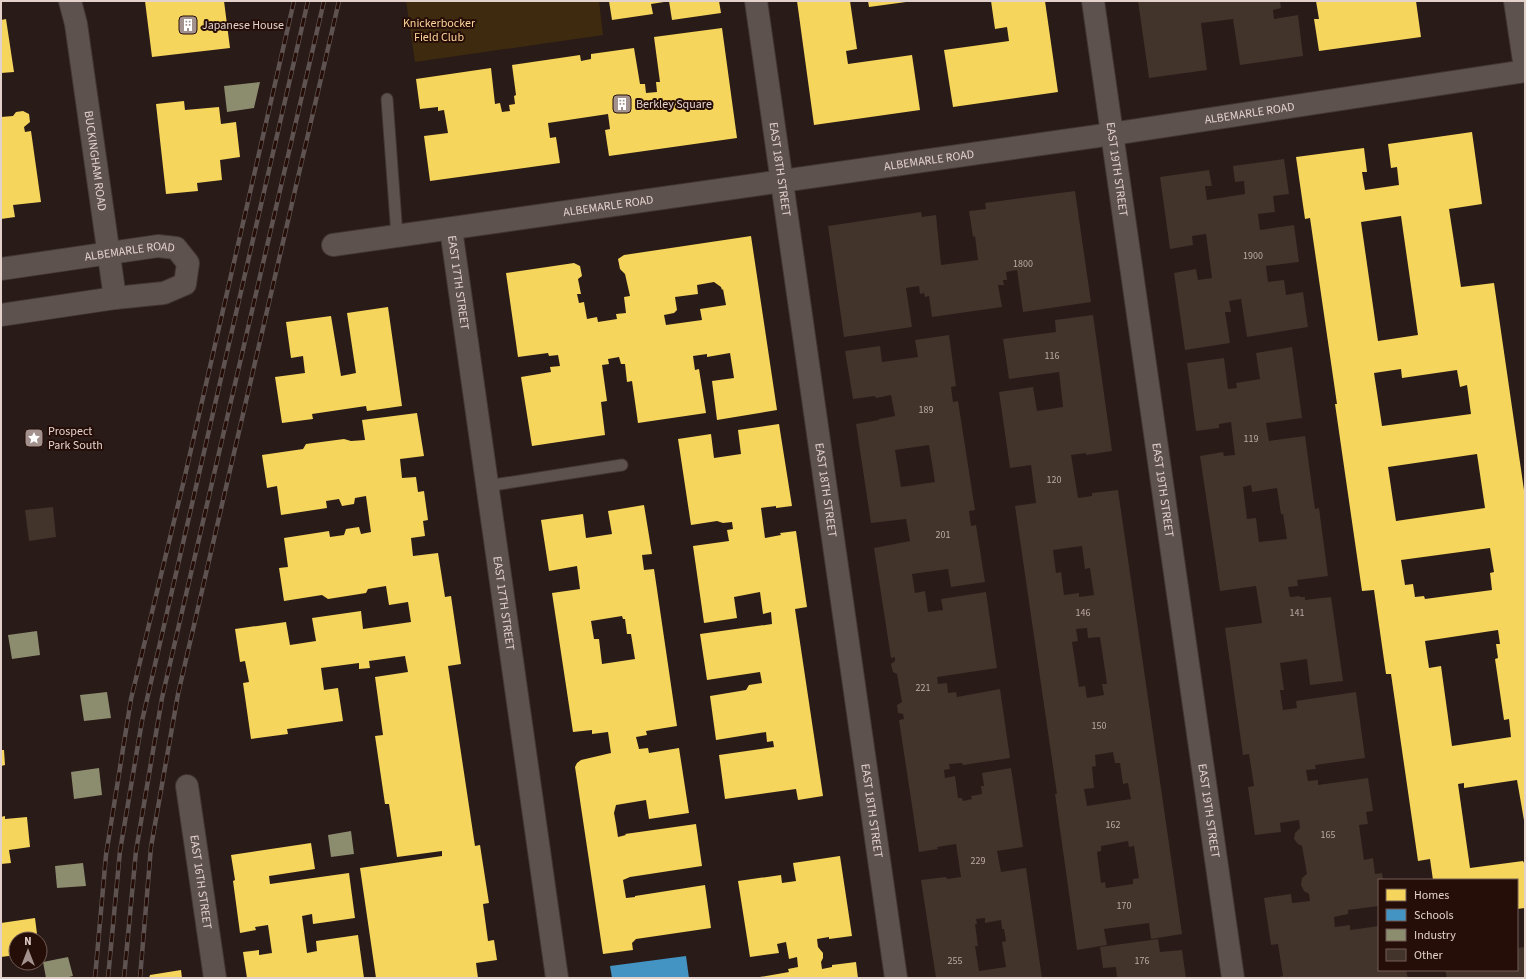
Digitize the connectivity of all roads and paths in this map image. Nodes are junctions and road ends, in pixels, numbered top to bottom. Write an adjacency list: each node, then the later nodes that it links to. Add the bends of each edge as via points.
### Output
1 (70, 1): 6 (street, BUCKINGHAM ROAD)
2 (83, 1): 6 (street, BUCKINGHAM ROAD)
3 (756, 1): 10 (street, EAST 18TH STREET)
4 (1093, 1): 9 (street, EAST 19TH STREET)
5 (1515, 1): 7 (street)
6 (76, 24): 14 (street, BUCKINGHAM ROAD)
7 (1525, 70): 9 (street, ALBEMARLE ROAD)
8 (387, 99): 12 (lane)
9 (1112, 134): 10 (street, ALBEMARLE ROAD); 24 (street, EAST 19TH STREET)
10 (782, 181): 11 (street, ALBEMARLE ROAD); 23 (street, EAST 18TH STREET)
11 (451, 229): 12 (street, ALBEMARLE ROAD); 19 (street, EAST 17TH STREET)
12 (398, 236): 13 (street, ALBEMARLE ROAD)
13 (333, 245)
14 (110, 253): 15 (street, ALBEMARLE ROAD); 16 (street, BUCKINGHAM ROAD); 16 (street, ALBEMARLE ROAD, via 158,246 176,248 188,263 184,284 164,293)
15 (1, 269)
16 (115, 298): 17 (street, ALBEMARLE ROAD)
17 (1, 315)
18 (622, 465): 19 (lane)
19 (487, 486): 22 (street, EAST 17TH STREET)
20 (187, 786): 21 (street, EAST 16TH STREET)
21 (215, 978)
22 (557, 978)
23 (896, 978)
24 (1233, 978)

